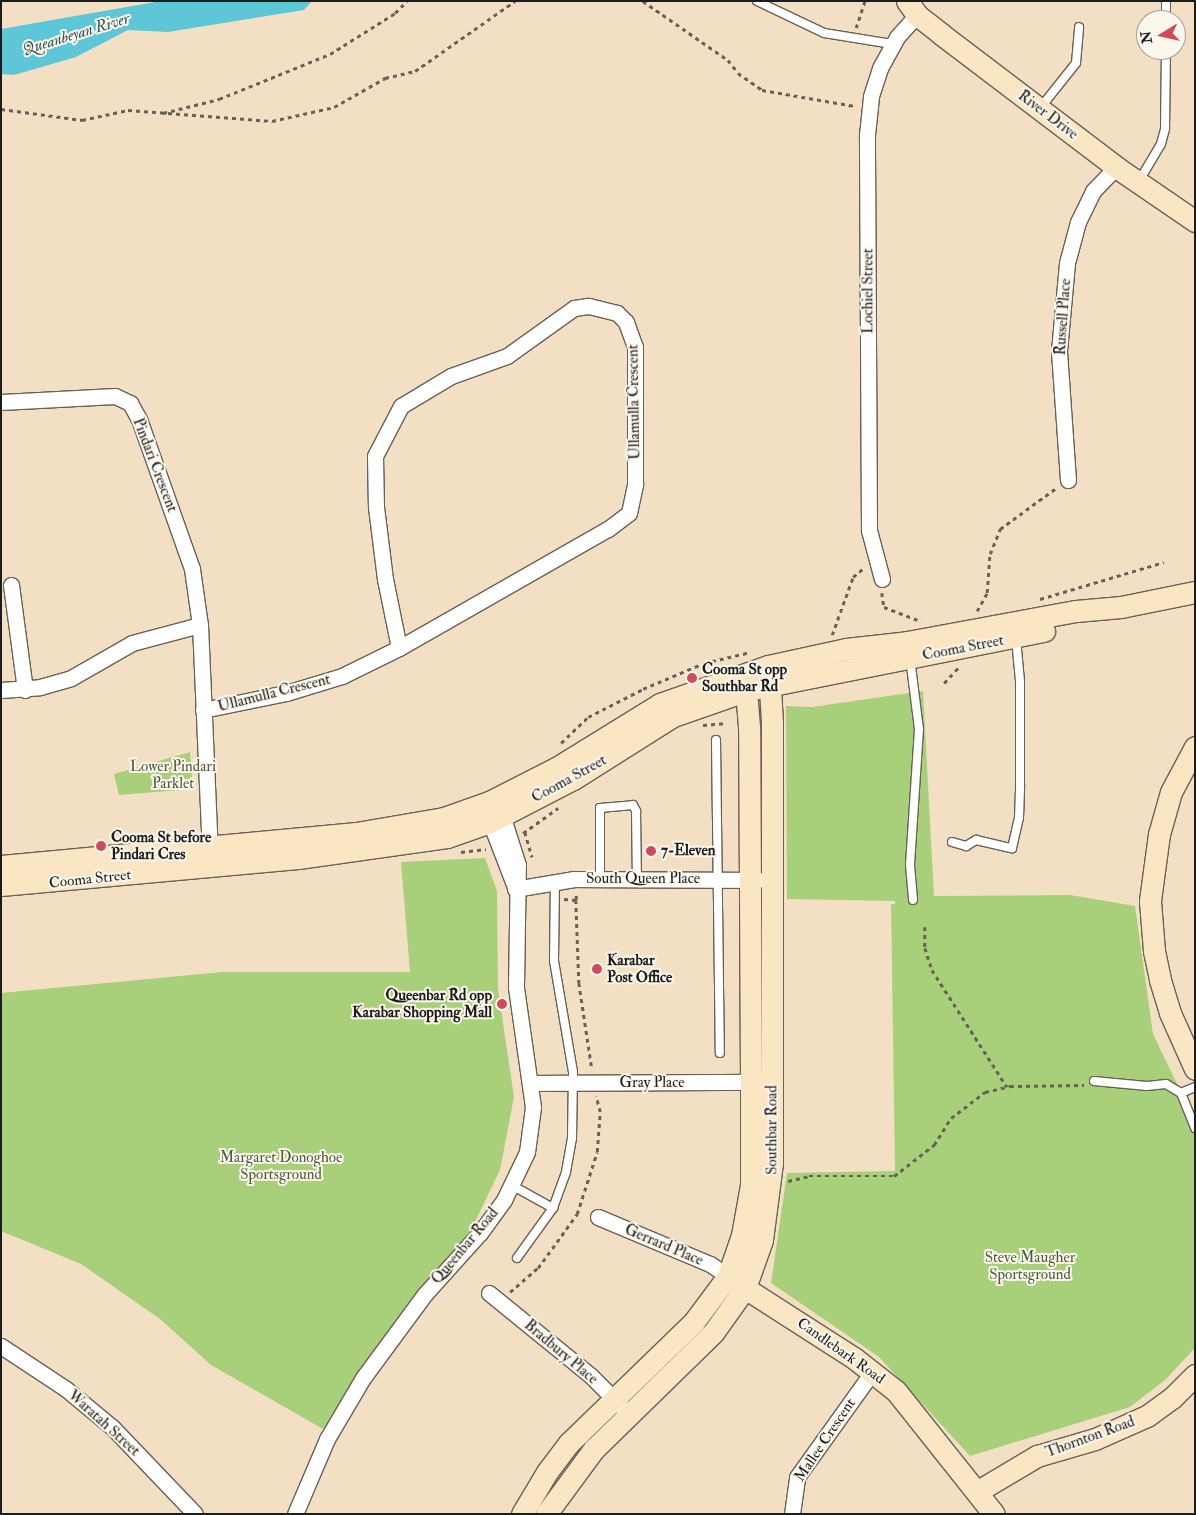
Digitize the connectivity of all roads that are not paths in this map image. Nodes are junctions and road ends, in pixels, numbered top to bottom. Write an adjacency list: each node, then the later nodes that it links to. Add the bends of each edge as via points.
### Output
1 (757, 1): 4 (lane, via 824,33)
2 (912, 8): 4 (street, Lochiel Street); 6 (main road, River Drive)
3 (1079, 27): 6 (lane, via 1076,63)
4 (892, 44): 12 (street, Lochiel Street, via 880,68 869,108 869,530)
5 (1166, 60): 8 (lane, via 1166,129 1161,144)
6 (1040, 109): 7 (main road, River Drive)
7 (1116, 167): 8 (main road, River Drive); 11 (street, Russell Place, via 1093,191 1078,222 1067,263 1059,351)
8 (1138, 182): 9 (main road, River Drive)
9 (1195, 221)
10 (1, 402): 15 (street, Pindari Crescent, via 115,396 130,403 139,419 192,569)
11 (1068, 480)
12 (882, 579)
13 (12, 585): 22 (street)
14 (1195, 592): 16 (main road, Cooma Street)
15 (200, 625): 22 (street, via 132,643 71,678); 23 (street, Pindari Crescent)
16 (1014, 631): 18 (main road, Cooma Street); 27 (lane, via 1020,681 1020,785 1019,818 1012,848 976,840 966,846)
17 (399, 648): 17 (street, Ullamulla Crescent, via 608,529 628,513 635,484 635,347 626,322 616,313 588,306 574,308 507,356 451,376 401,406 375,456 376,507 385,579); 23 (street, Ullamulla Crescent, via 342,676 286,693)
18 (908, 650): 19 (main road, Cooma Street, via 846,649); 38 (lane, via 919,729 910,865)
19 (769, 676): 20 (main road, Cooma Street); 34 (main road, Southbar Road)
20 (746, 682): 26 (main road, Cooma Street, via 660,704 558,767); 33 (main road, Southbar Road)
21 (1, 690): 22 (street)
22 (25, 690)
23 (203, 710): 28 (street, Pindari Crescent)
24 (716, 740): 32 (lane)
25 (1195, 747): 40 (main road, via 1171,792 1158,834 1150,901 1160,980 1170,1013)
26 (494, 813): 28 (main road, Cooma Street, via 447,837 298,858); 37 (street, Queenbar Road)
27 (952, 842)
28 (210, 856): 29 (main road, Cooma Street); 36 (main road, Cooma Street, via 54,883)
29 (1, 866)
30 (600, 879): 31 (street, South Queen Place); 31 (lane, via 600,808 633,805 636,811); 35 (street, South Queen Place)
31 (637, 879): 32 (street, South Queen Place)
32 (718, 880): 33 (street, South Queen Place); 39 (lane)
33 (750, 880): 34 (street, South Queen Place); 42 (main road, Southbar Road)
34 (772, 880): 42 (main road, Southbar Road)
35 (555, 881): 37 (street, South Queen Place); 44 (lane, via 556,975)
36 (1, 885)
37 (515, 888): 43 (street, Queenbar Road, via 516,987)
38 (913, 900)
39 (720, 1053)
40 (1195, 1069)
41 (1094, 1081): 46 (lane, via 1148,1086 1166,1084)
42 (762, 1082): 44 (street, Gray Place); 52 (main road, Southbar Road, via 748,1210)
43 (532, 1083): 44 (street, Gray Place); 48 (street, Queenbar Road, via 530,1137)
44 (573, 1083): 49 (lane, via 571,1149)
45 (1195, 1087): 46 (lane)
46 (1181, 1093): 47 (lane)
47 (1195, 1128)
48 (513, 1186): 49 (lane); 61 (street, Queenbar Road, via 480,1233 425,1294 362,1378 327,1439)
49 (553, 1208): 51 (lane)
50 (598, 1217): 52 (street, Gerrard Place, via 710,1264)
51 (517, 1258)
52 (736, 1282): 55 (main road, Candlebark Road); 57 (main road, Southbar Road); 58 (main road, Southbar Road, via 702,1345)
53 (490, 1293): 57 (street, Bradbury Place)
54 (1, 1346): 60 (street, Waratah Street, via 66,1389 112,1427)
55 (873, 1371): 59 (main road, Candlebark Road, via 896,1391); 64 (street, Mallee Crescent, via 797,1477)
56 (1195, 1375): 59 (main road, Thornton Road, via 1172,1398 1147,1416 1096,1439 1037,1456)
57 (614, 1398): 58 (street, Bradbury Place); 62 (main road, Southbar Road, via 559,1455)
58 (629, 1415): 63 (main road, Southbar Road, via 594,1449)
59 (978, 1491): 65 (main road, Candlebark Road)
60 (194, 1514)
61 (295, 1514)
62 (522, 1514)
63 (546, 1514)
64 (792, 1514)
65 (994, 1514)

